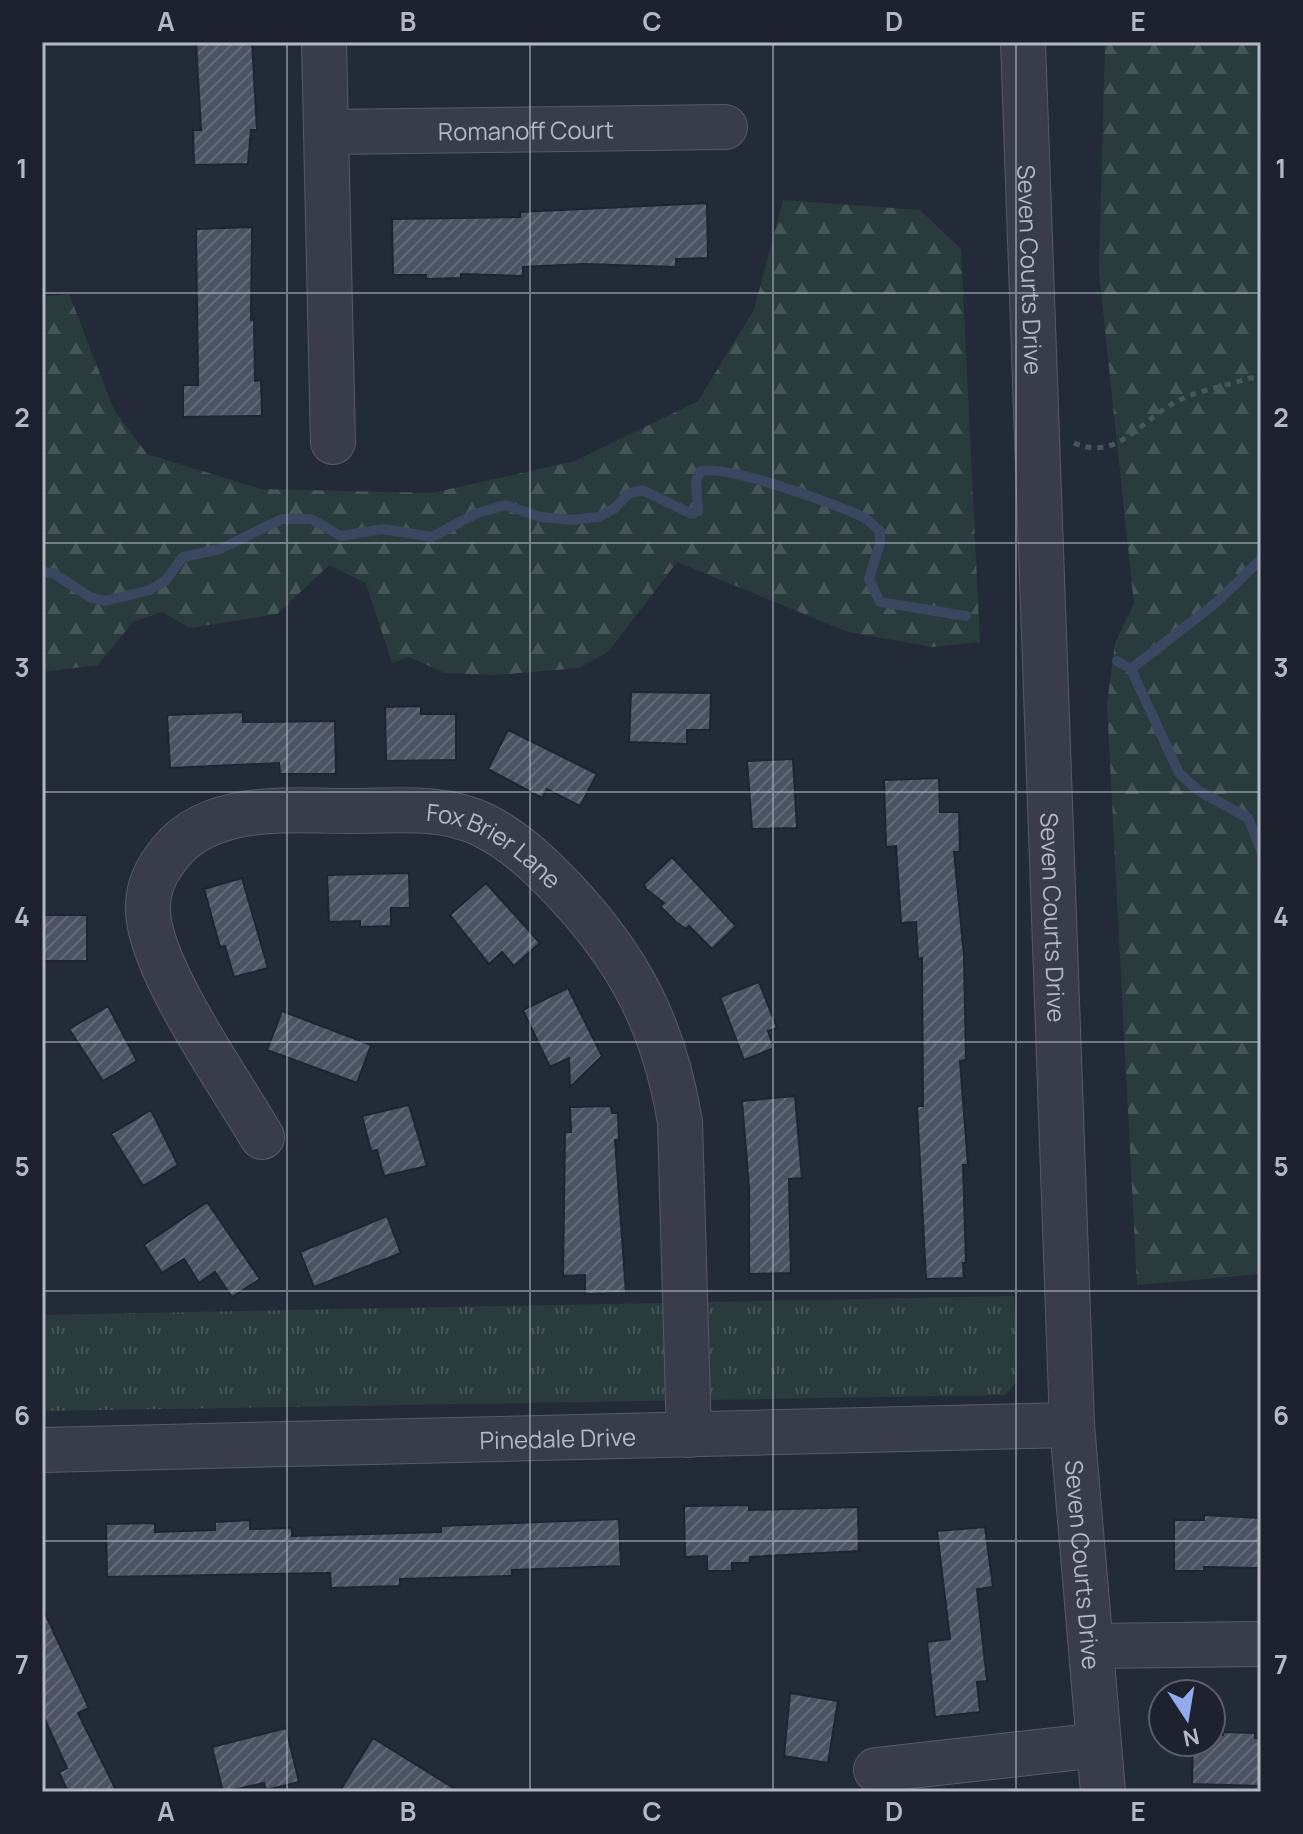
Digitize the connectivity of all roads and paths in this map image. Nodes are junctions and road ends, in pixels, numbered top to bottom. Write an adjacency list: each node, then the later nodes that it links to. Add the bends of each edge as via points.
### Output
1 (324, 42): 4 (street)
2 (1023, 42): 6 (street, Seven Courts Drive)
3 (725, 127): 4 (street, Romanoff Court)
4 (326, 132): 7 (street)
5 (1261, 378): 6 (path, via 1174,403 1117,444 1091,450)
6 (1037, 427): 9 (street, Seven Courts Drive)
7 (333, 442)
8 (262, 1137): 10 (street, Fox Brier Lane, via 158,957 147,909 152,882 166,856 207,824 264,811 442,811 502,836 532,857 612,943 657,1030 672,1075 680,1122)
9 (1072, 1425): 10 (street, Pinedale Drive); 13 (street, Seven Courts Drive)
10 (689, 1435): 11 (street, Pinedale Drive)
11 (42, 1450)
12 (1261, 1644): 13 (street)
13 (1091, 1646): 14 (street, Seven Courts Drive)
14 (1099, 1745): 15 (street); 16 (street, Seven Courts Drive)
15 (876, 1770)
16 (1103, 1792)

